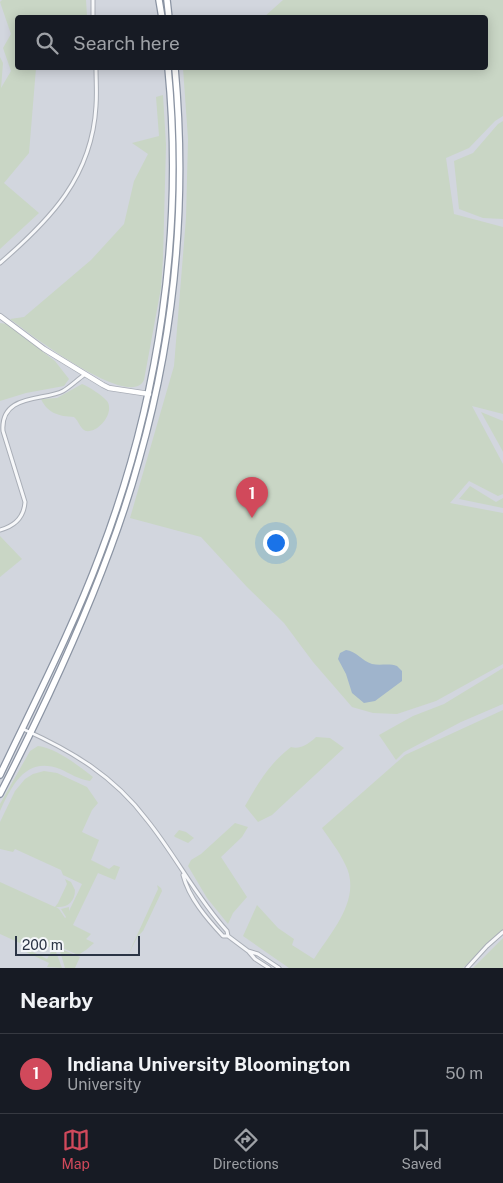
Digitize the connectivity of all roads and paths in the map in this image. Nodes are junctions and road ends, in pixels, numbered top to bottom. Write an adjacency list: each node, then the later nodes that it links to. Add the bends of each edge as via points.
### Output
1 (93, 0): 4 (street)
2 (160, 0): 5 (highway)
3 (167, 0): 6 (highway)
4 (94, 15)
5 (162, 15)
6 (169, 15)
7 (96, 70): 10 (street, via 92,131 75,180 48,218)
8 (168, 70): 13 (highway, via 172,151 170,231 162,319)
9 (175, 70): 14 (highway, via 178,226 170,310)
10 (0, 263)
11 (0, 316): 12 (main road)
12 (84, 375): 13 (main road, via 109,388); 15 (street, via 62,392 20,401 4,417 1,424 25,502 24,511 15,524)
13 (148, 394): 14 (main road); 16 (highway, via 126,482 102,550)
14 (155, 395): 17 (highway, via 137,468 111,548 77,634)
15 (0, 530)
16 (22, 728): 17 (street); 18 (highway)
17 (31, 732): 19 (highway); 20 (street, via 79,757 122,791 149,821)
18 (0, 776)
19 (0, 794)
20 (183, 873): 22 (street); 22 (street, via 204,914 223,936)
21 (503, 932): 26 (street)
22 (228, 936): 23 (street)
23 (248, 951): 24 (street); 25 (street)
24 (269, 968)
25 (279, 968)
26 (467, 968)

